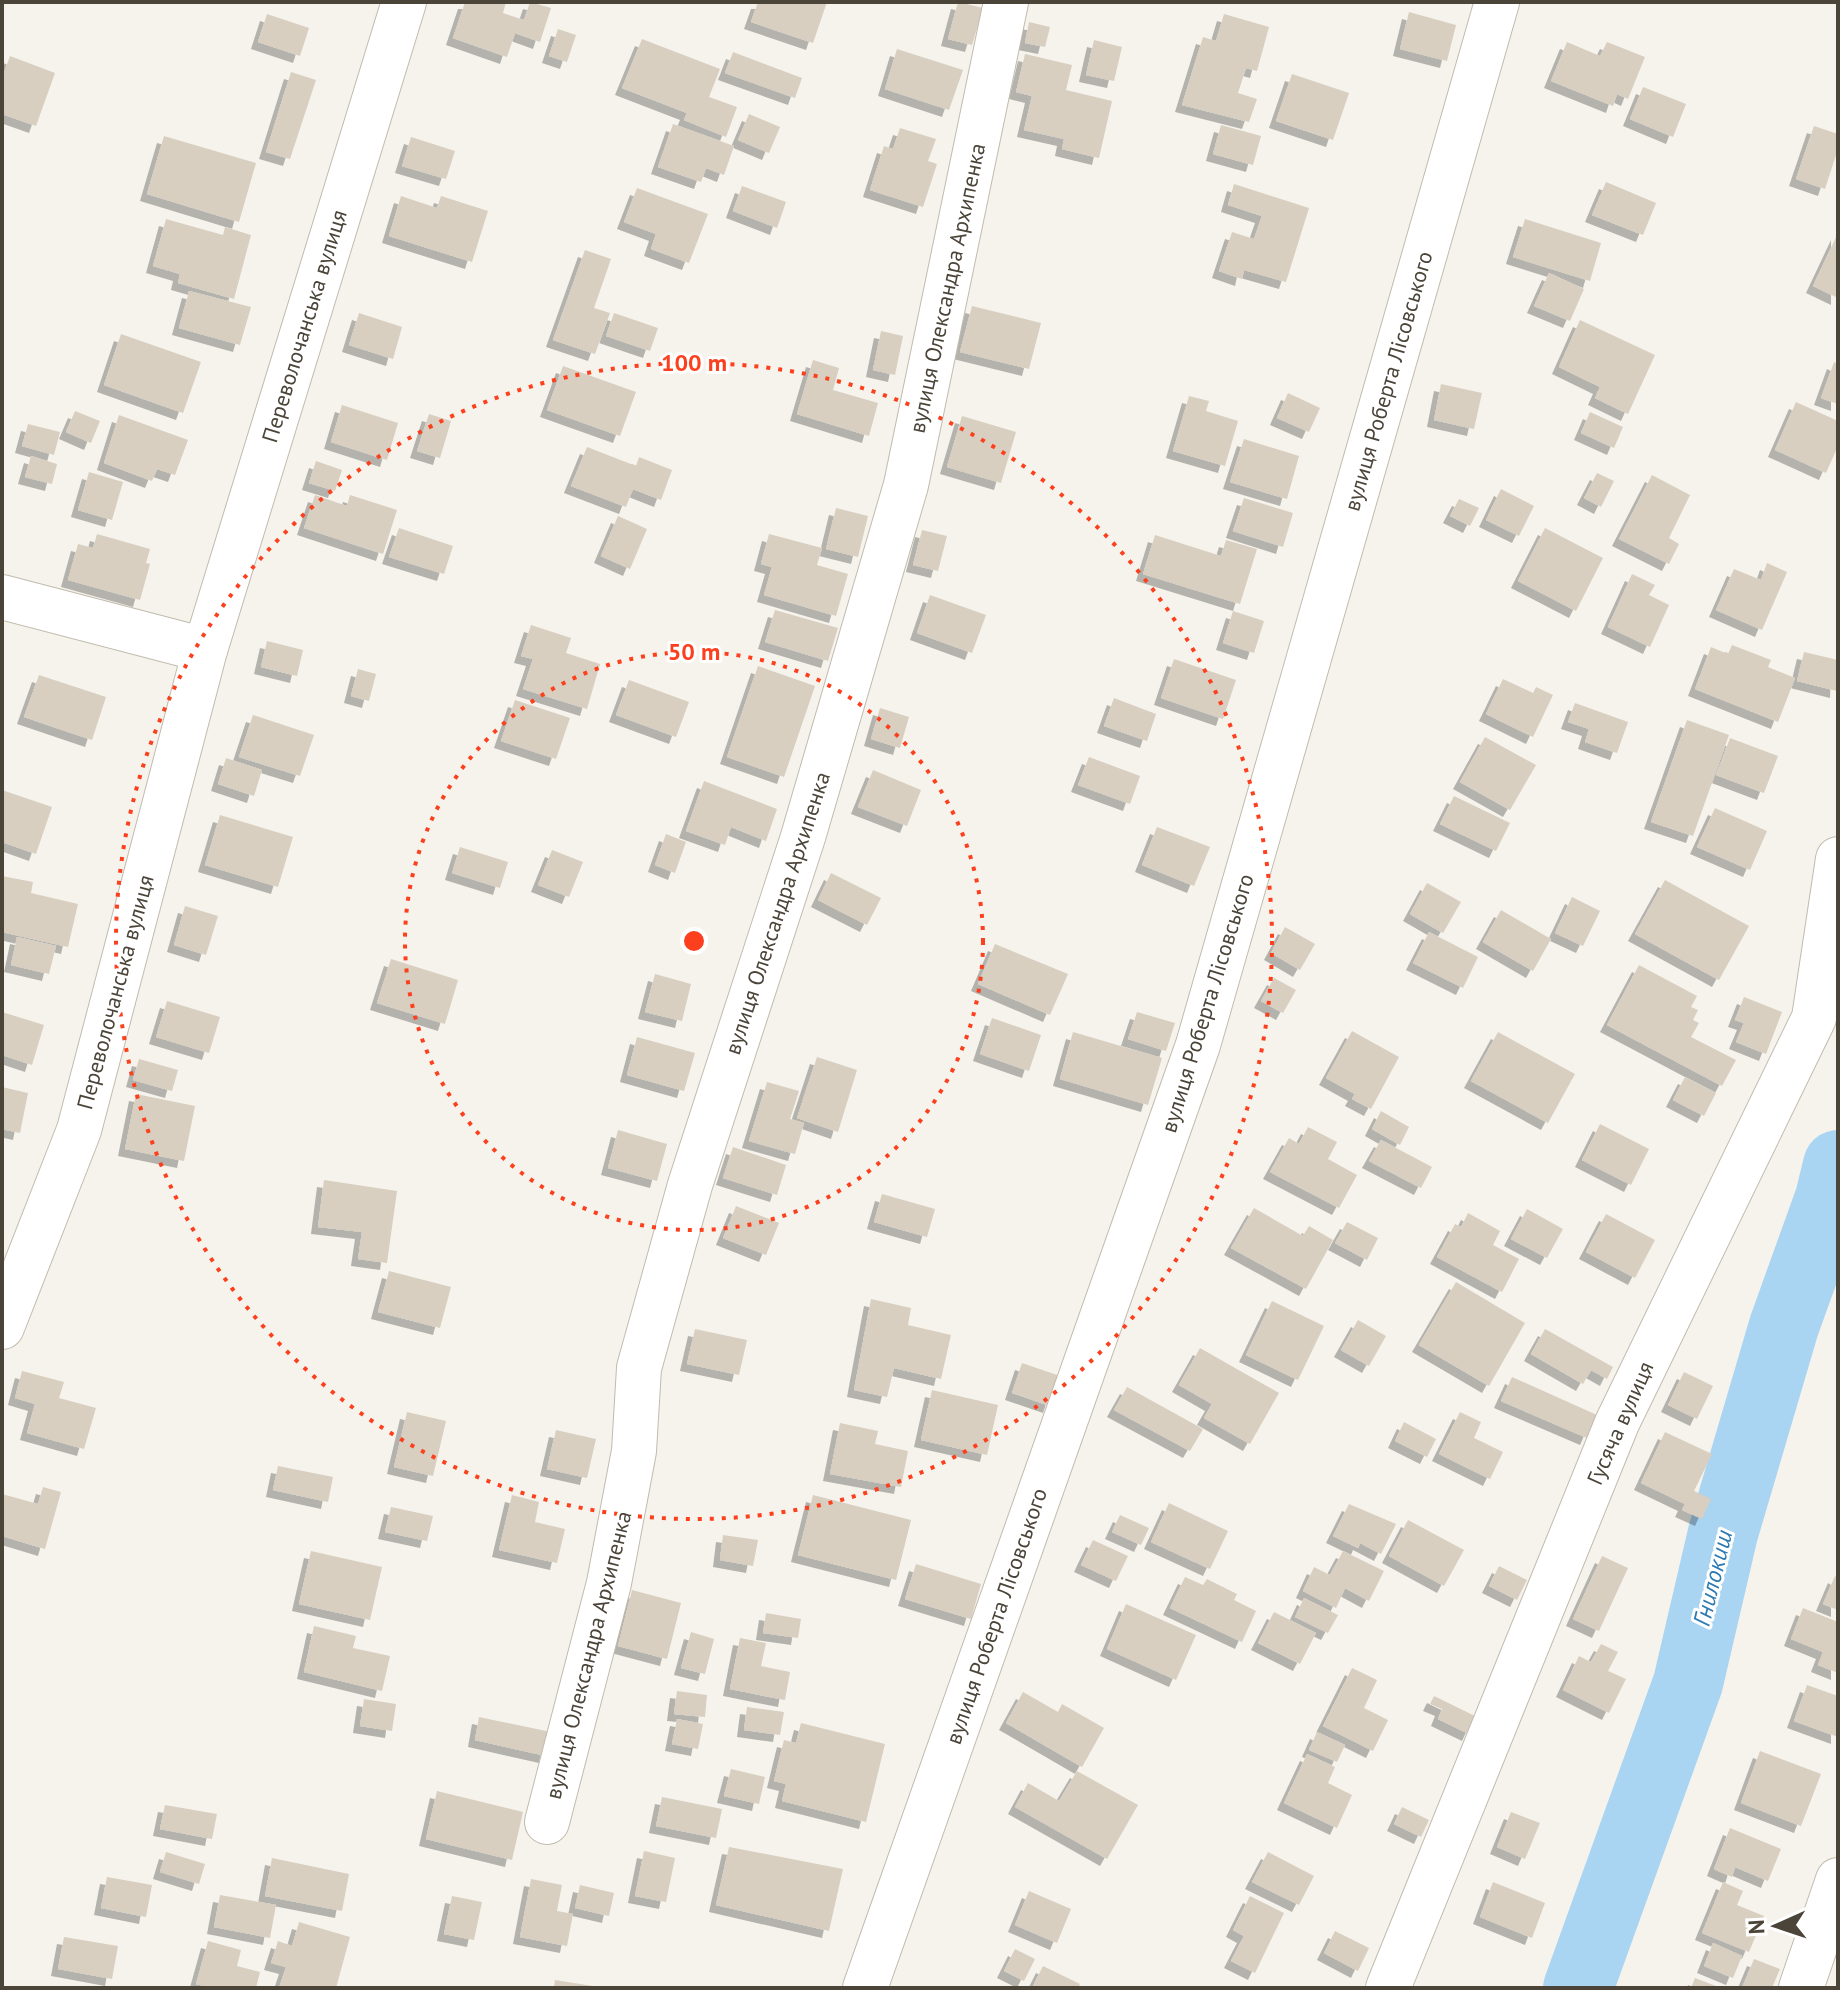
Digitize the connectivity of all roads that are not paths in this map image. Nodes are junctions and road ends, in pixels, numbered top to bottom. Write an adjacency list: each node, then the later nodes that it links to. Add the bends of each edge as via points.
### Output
1 (404, 2): 5 (street, Переволочанська вулиця)
2 (1006, 2): 8 (street, вулиця Олександра Архипенка, via 906,485 803,837 690,1185 639,1368 634,1451 609,1583)
3 (1497, 2): 10 (street, вулиця Роберта Лісовського, via 1198,1045)
4 (2, 597): 5 (street)
5 (205, 650): 7 (street, Переволочанська вулиця, via 79,1130)
6 (1838, 859): 11 (street, Гусяча вулиця, via 1814,1018 1617,1423)
7 (2, 1327)
8 (547, 1822)
9 (1838, 1880): 12 (street)
10 (865, 1988)
11 (1388, 1988)
12 (1801, 1988)

